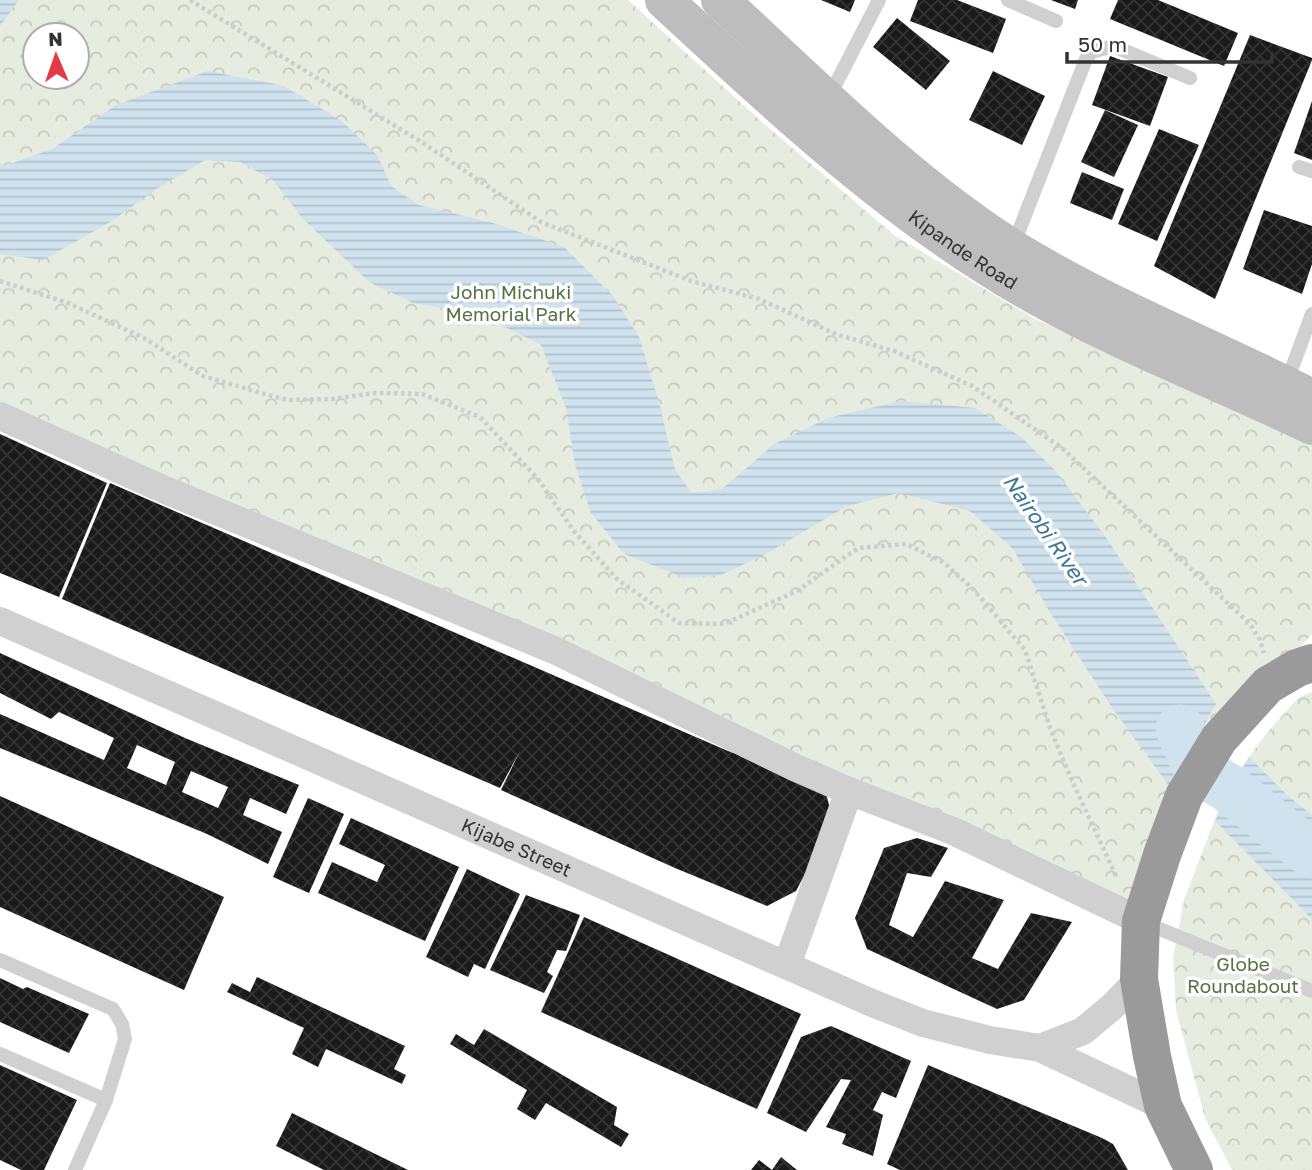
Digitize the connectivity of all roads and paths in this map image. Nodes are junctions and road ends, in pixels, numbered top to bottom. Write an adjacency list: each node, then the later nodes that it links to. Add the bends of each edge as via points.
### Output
1 (190, 0): 16 (path, via 423,143 541,222 691,281 759,299 972,386 1062,447 1250,624 1266,660)
2 (664, 0): 14 (main road, Kipande Road, via 896,204 973,256 1037,297)
3 (720, 0): 8 (main road, Kipande Road)
4 (879, 0): 8 (lane)
5 (1008, 0): 6 (lane)
6 (1056, 21)
7 (1190, 78): 9 (lane, via 1113,46 1092,52)
8 (828, 99): 9 (main road, Kipande Road, via 896,162)
9 (1012, 248): 12 (main road, Kipande Road)
10 (0, 281): 18 (path, via 68,303 144,338 203,376 261,393 288,400 422,394 480,417 538,479 573,530 617,579 679,623 724,624 797,591 858,548 906,544 943,562 973,589 1025,650 1068,772)
11 (1312, 314): 12 (lane)
12 (1299, 392)
13 (0, 416): 17 (street, via 165,490 554,650)
14 (1312, 426)
15 (0, 621): 20 (street, Kijabe Street)
16 (1297, 668): 18 (highway, via 1238,716 1219,739 1184,796)
17 (849, 791): 18 (street, via 973,840); 20 (street)
18 (1138, 920): 21 (highway); 22 (lane)
19 (0, 960): 25 (lane, via 113,1009 125,1040)
20 (788, 965): 23 (street, Kijabe Street, via 923,1023)
21 (1139, 979): 23 (street, via 1083,1031); 26 (highway)
22 (1312, 991)
23 (1040, 1048): 26 (street, Kijabe Street)
24 (0, 1054): 25 (lane)
25 (106, 1100): 27 (lane)
26 (1163, 1107): 28 (highway)
27 (75, 1170)
28 (1194, 1170)

